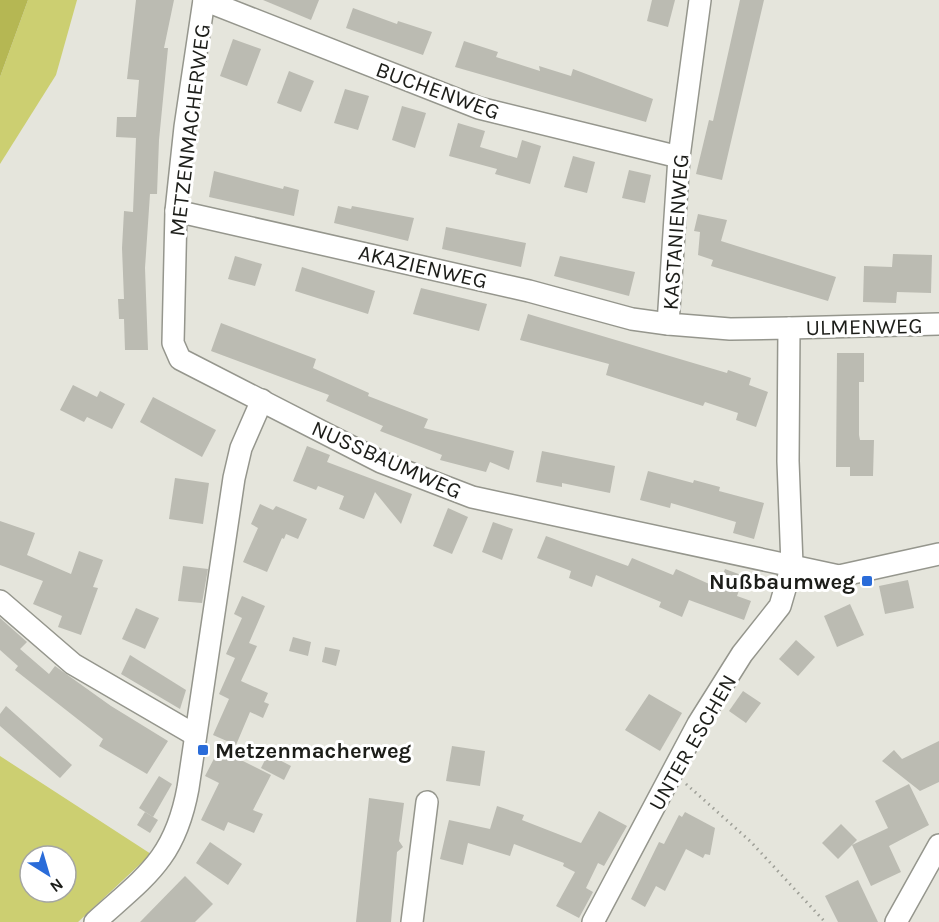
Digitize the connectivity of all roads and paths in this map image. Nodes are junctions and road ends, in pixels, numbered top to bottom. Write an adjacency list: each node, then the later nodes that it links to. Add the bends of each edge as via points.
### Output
1 (204, 0): 3 (street, BUCHENWEG, via 479,108); 4 (street, METZENMACHERWEG, via 184,127)
2 (700, 0): 3 (street, KASTANIENWEG)
3 (679, 157): 5 (street, KASTANIENWEG)
4 (176, 211): 5 (street, AKAZIENWEG, via 529,291 632,319); 8 (street, METZENMACHERWEG, via 173,343 180,359)
5 (668, 324): 7 (street, KASTANIENWEG)
6 (939, 324): 7 (street, ULMENWEG)
7 (789, 328): 10 (street)
8 (262, 400): 10 (street, NUSSBAUMWEG, via 381,462 472,497); 12 (street, via 241,448 234,478)
9 (939, 554): 10 (street, NUSSBAUMWEG, via 839,576)
10 (792, 565): 13 (street, UNTER ESCHEN, via 780,606 742,654)
11 (0, 601): 12 (street, via 73,664)
12 (195, 735): 16 (street, via 184,808 171,845 160,861)
13 (673, 772): 18 (street, UNTER ESCHEN); 19 (path, via 751,842)
14 (427, 802): 17 (street)
15 (939, 845): 20 (street)
16 (95, 922)
17 (412, 922)
18 (593, 922)
19 (825, 922)
20 (896, 922)

